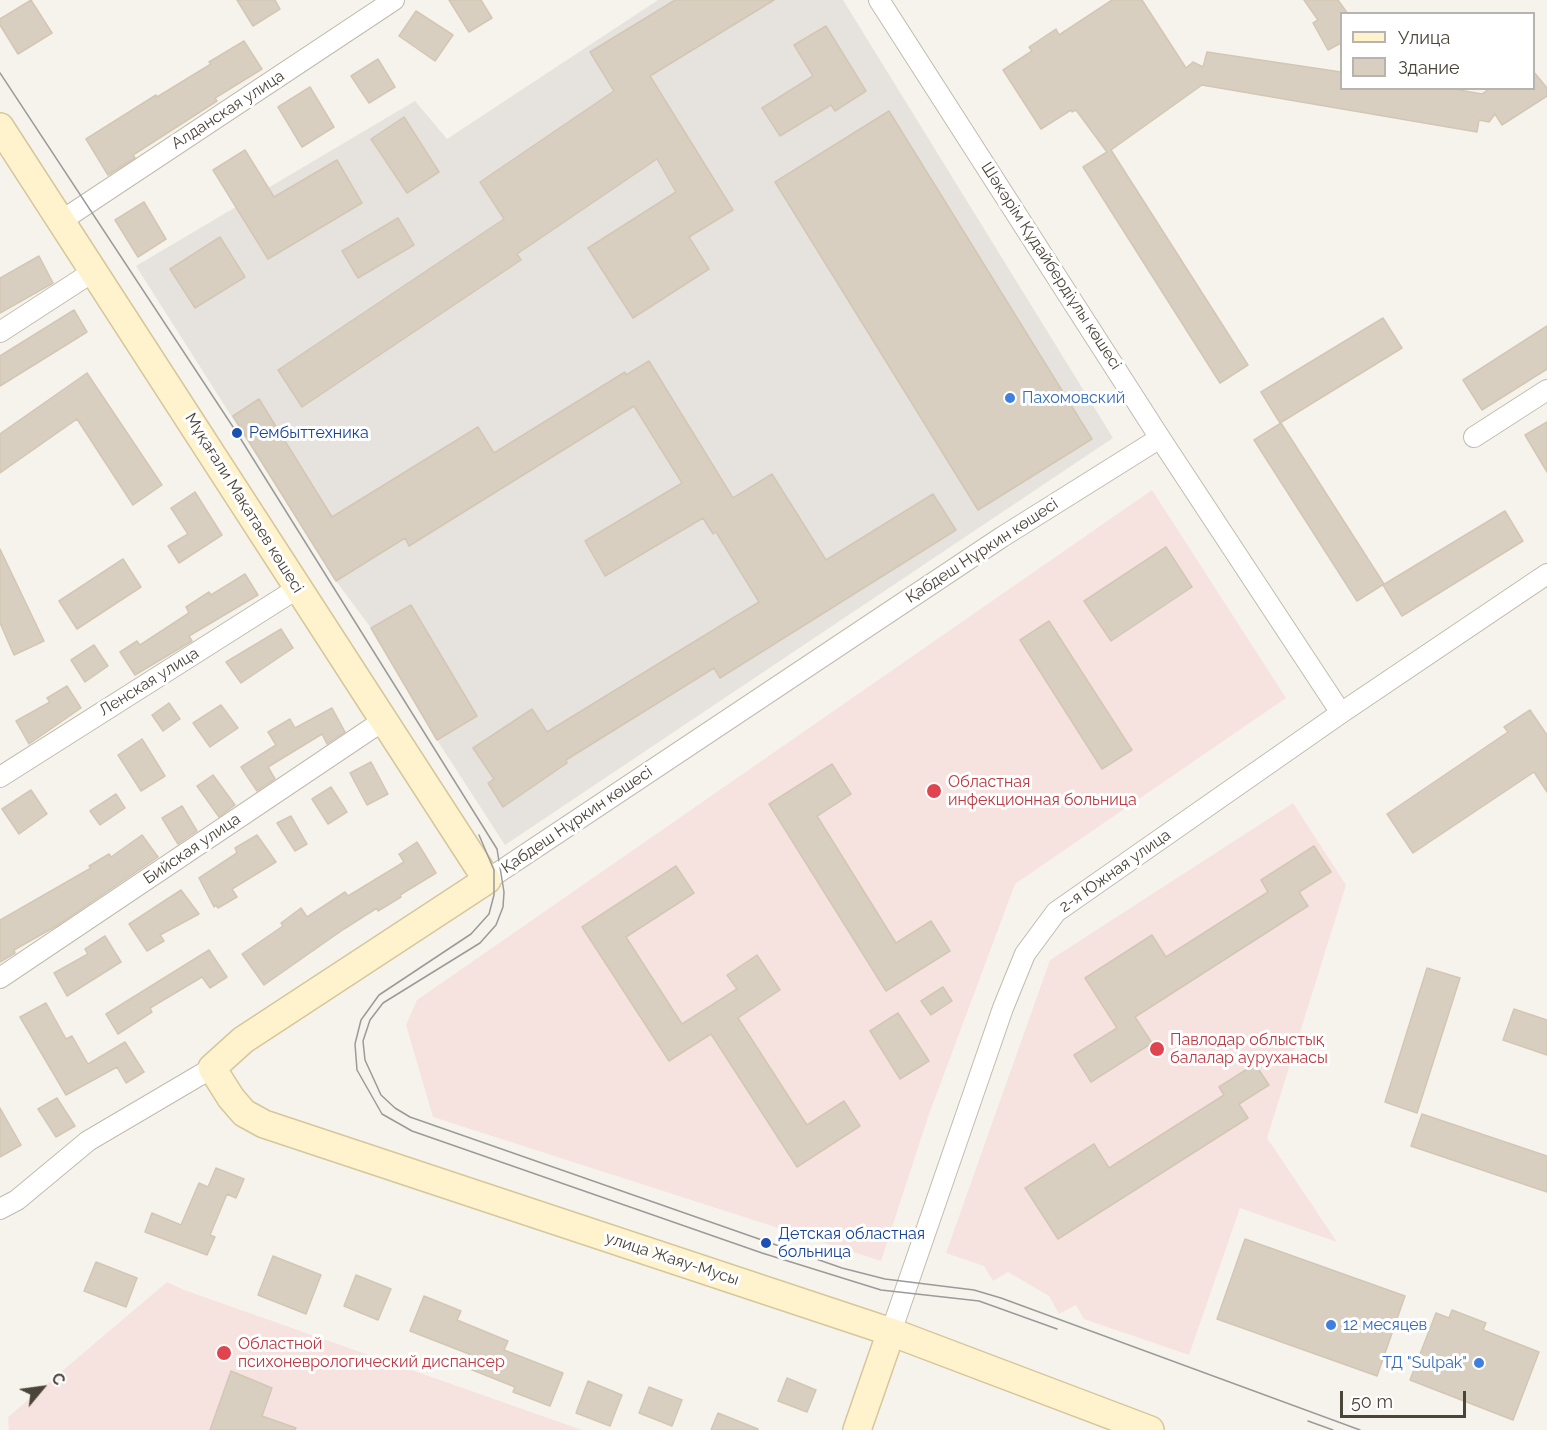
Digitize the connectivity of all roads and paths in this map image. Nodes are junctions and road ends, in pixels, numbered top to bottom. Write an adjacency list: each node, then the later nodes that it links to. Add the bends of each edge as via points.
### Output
1 (394, 0): 4 (street, Алданская улица)
2 (879, 0): 9 (street, Шәкәрім Құдайбердіұлы көшесі)
3 (2, 135): 4 (main road, Мұқағали Мақатаев көшесі)
4 (61, 220): 5 (main road, Мұқағали Мақатаев көшесі)
5 (94, 271): 6 (street); 11 (main road, Мұқағали Мақатаев көшесі)
6 (0, 332)
7 (1547, 390): 8 (street)
8 (1474, 437)
9 (1160, 438): 12 (street, Шәкәрім Құдайбердіұлы көшесі); 15 (street, Қабдеш Нұркин көшесі, via 1002,537)
10 (1547, 574): 12 (street, 2-я Южная улица)
11 (298, 588): 13 (main road, Мұқағали Мақатаев көшесі); 14 (street, Ленская улица)
12 (1341, 713): 19 (street, 2-я Южная улица, via 1056,912 1024,954)
13 (384, 720): 15 (main road, Мұқағали Мақатаев көшесі); 16 (street, Бийская улица)
14 (0, 777)
15 (487, 880): 17 (main road, Қабдеш Нұркин көшесі, via 243,1040)
16 (0, 978)
17 (212, 1068): 18 (street, Қабдеш Нұркин көшесі, via 88,1141 17,1200); 19 (main road, улица Жаяу-Мусы, via 244,1113 264,1124)
18 (0, 1209)
19 (891, 1332): 20 (main road); 21 (main road, улица Жаяу-Мусы)
20 (857, 1430)
21 (1150, 1430)

